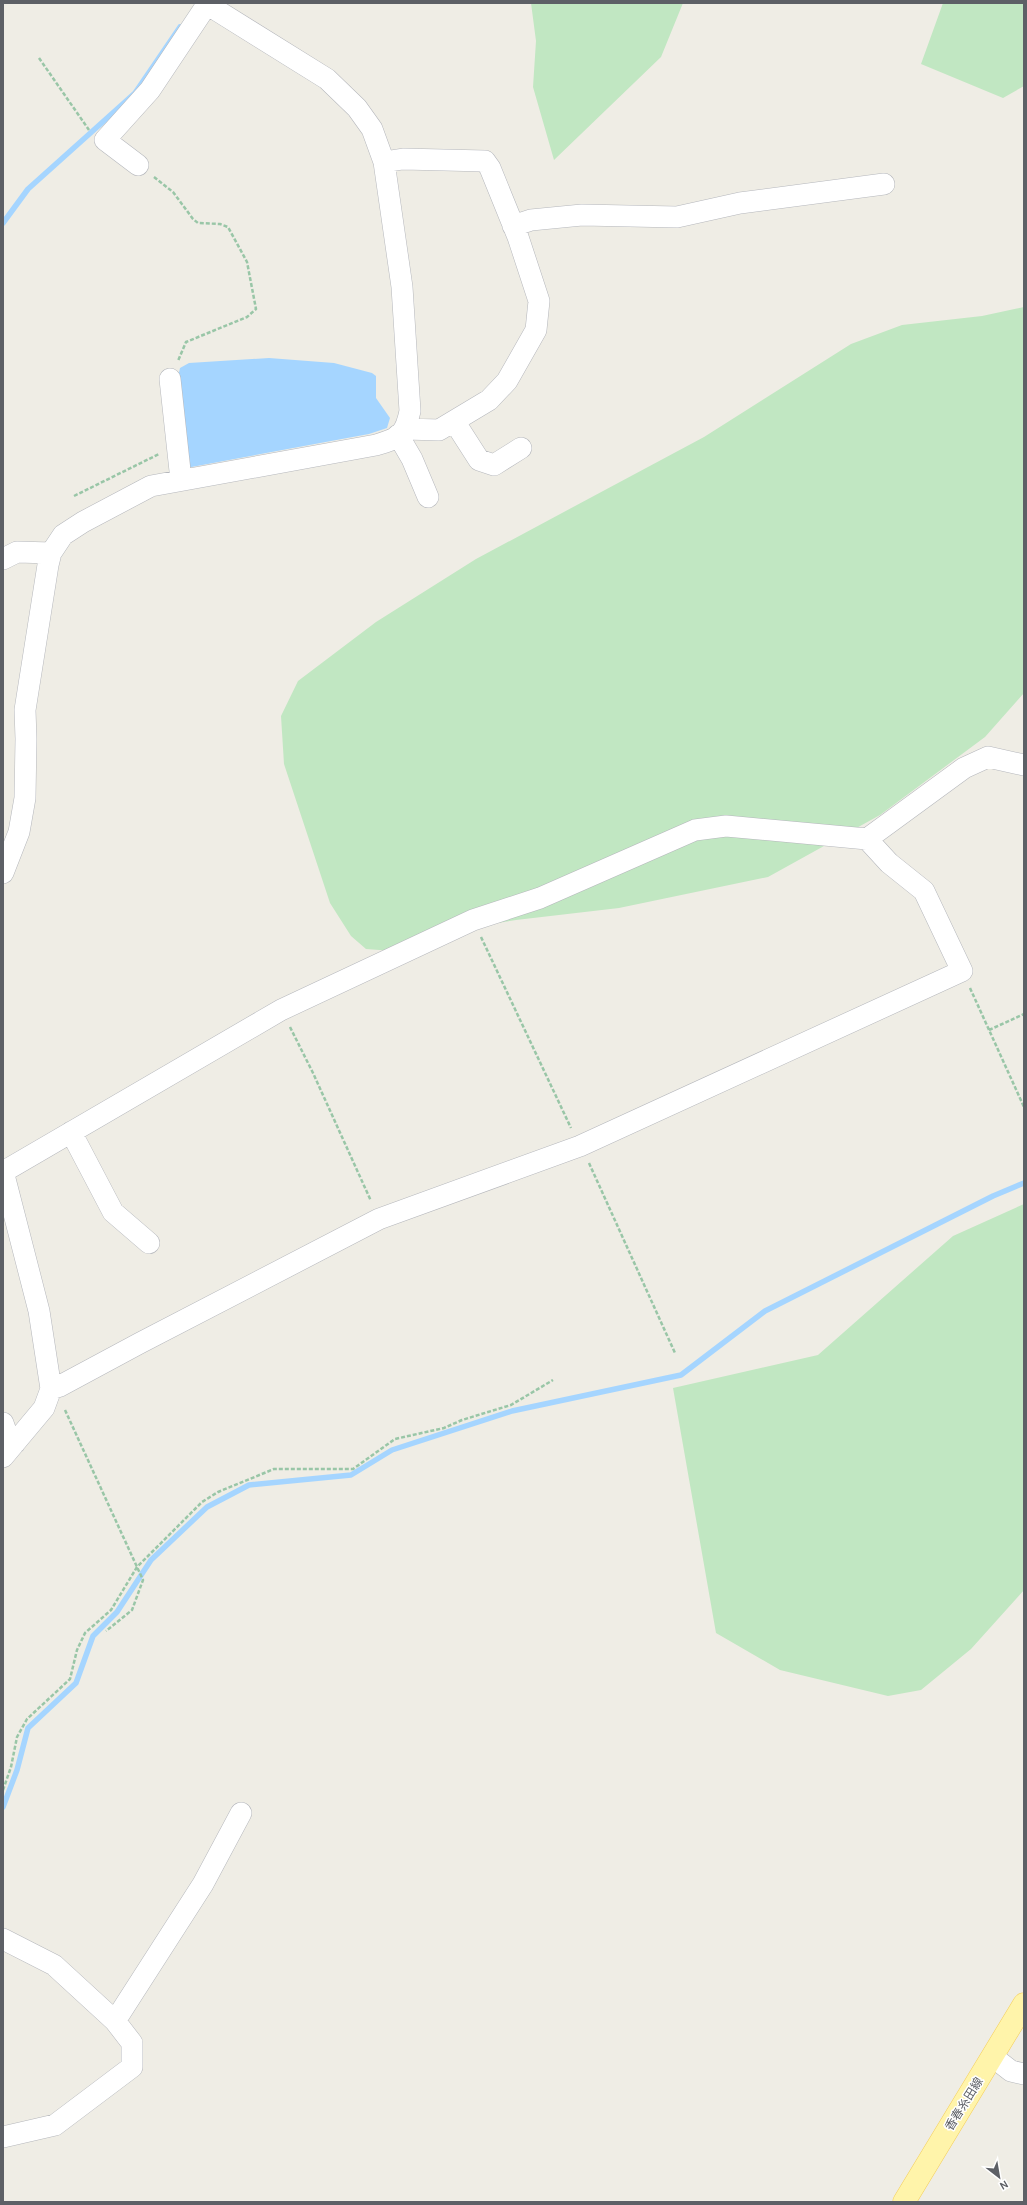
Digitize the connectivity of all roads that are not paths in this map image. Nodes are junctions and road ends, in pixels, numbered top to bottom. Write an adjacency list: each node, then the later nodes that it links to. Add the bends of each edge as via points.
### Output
1 (207, 4): 2 (street, via 327,79 357,108 372,129); 3 (street, via 150,90 106,140)
2 (384, 162): 5 (street, via 403,159 485,161); 8 (street, via 402,287 410,398 410,411)
3 (138, 165)
4 (884, 184): 5 (street, via 740,203 677,217 582,215 531,220)
5 (513, 226): 7 (street, via 539,301 536,330 507,381 489,400)
6 (170, 380): 10 (street)
7 (454, 421): 8 (street, via 439,430); 9 (street, via 479,460 494,465)
8 (402, 432): 10 (street, via 393,440 376,445); 11 (street)
9 (521, 448)
10 (181, 480): 12 (street, via 150,486 83,522 63,535)
11 (428, 496)
12 (52, 552): 13 (street, via 17,552); 16 (street, via 24,710 25,790 20,832)
13 (3, 559)
14 (1024, 765): 15 (street, via 988,757 964,768)
15 (867, 839): 17 (street, via 726,826 695,830 540,898 473,920 282,1010); 20 (street, via 889,863 924,891 962,972 580,1146 379,1219 140,1342)
16 (3, 873)
17 (71, 1132): 18 (street); 19 (street, via 113,1212)
18 (3, 1171): 20 (street, via 39,1311)
19 (149, 1243)
20 (49, 1393): 22 (street, via 44,1408)
21 (3, 1424): 22 (street)
22 (9, 1450)
23 (241, 1813): 26 (street, via 203,1884)
24 (3, 1939): 26 (street, via 54,1965)
25 (1024, 2004): 27 (main road, 香春糸田線)
26 (115, 2020): 29 (street, via 132,2043 132,2067 55,2125)
27 (993, 2057): 28 (street, via 1011,2071); 30 (main road, 香春糸田線)
28 (1024, 2074)
29 (3, 2137)
30 (904, 2202)

